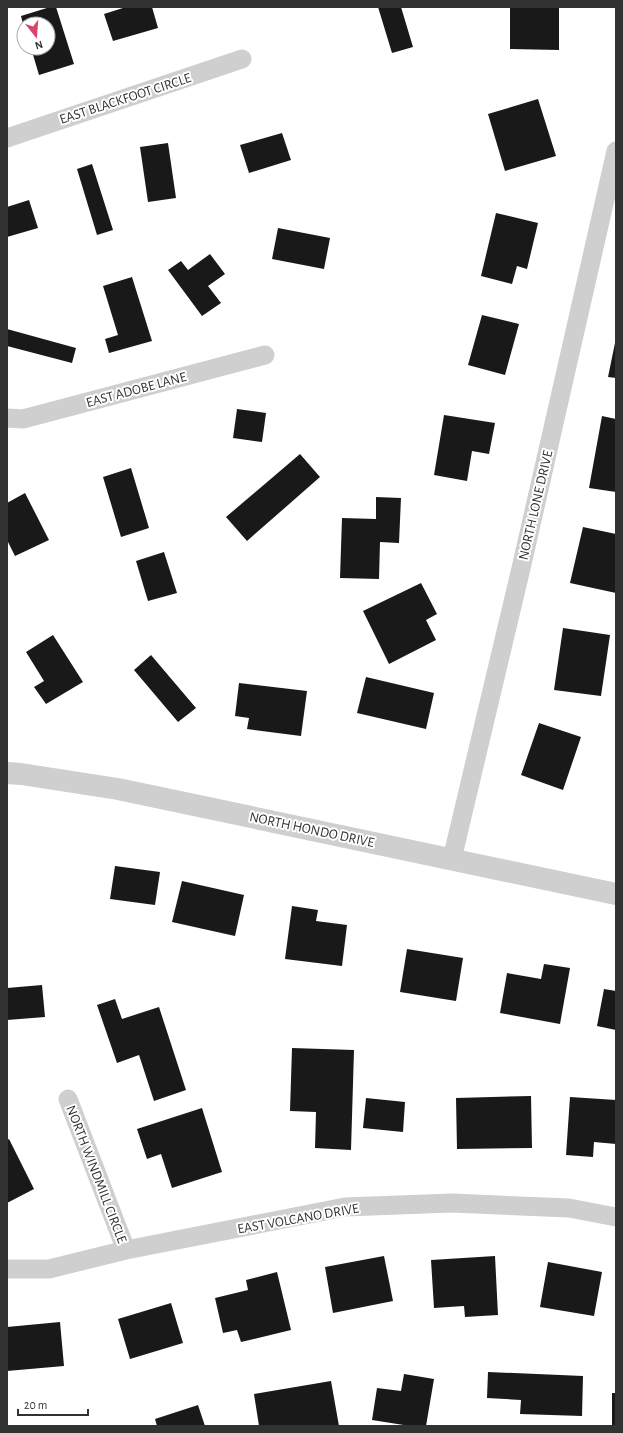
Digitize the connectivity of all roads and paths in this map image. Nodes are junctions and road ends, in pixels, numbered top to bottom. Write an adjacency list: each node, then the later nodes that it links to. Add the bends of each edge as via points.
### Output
1 (242, 59): 2 (street, EAST BLACKFOOT CIRCLE)
2 (7, 138)
3 (616, 151): 7 (street, NORTH LONE DRIVE)
4 (265, 355): 5 (street, EAST ADOBE LANE, via 23,419)
5 (7, 418)
6 (7, 773): 7 (street, NORTH HONDO DRIVE, via 118,789)
7 (452, 859): 8 (street, NORTH HONDO DRIVE)
8 (616, 894)
9 (68, 1099): 11 (street, NORTH WINDMILL CIRCLE)
10 (616, 1217): 11 (street, EAST VOLCANO DRIVE, via 569,1208 460,1203 345,1207)
11 (126, 1250): 12 (street, EAST VOLCANO DRIVE, via 49,1269)
12 (7, 1269)

